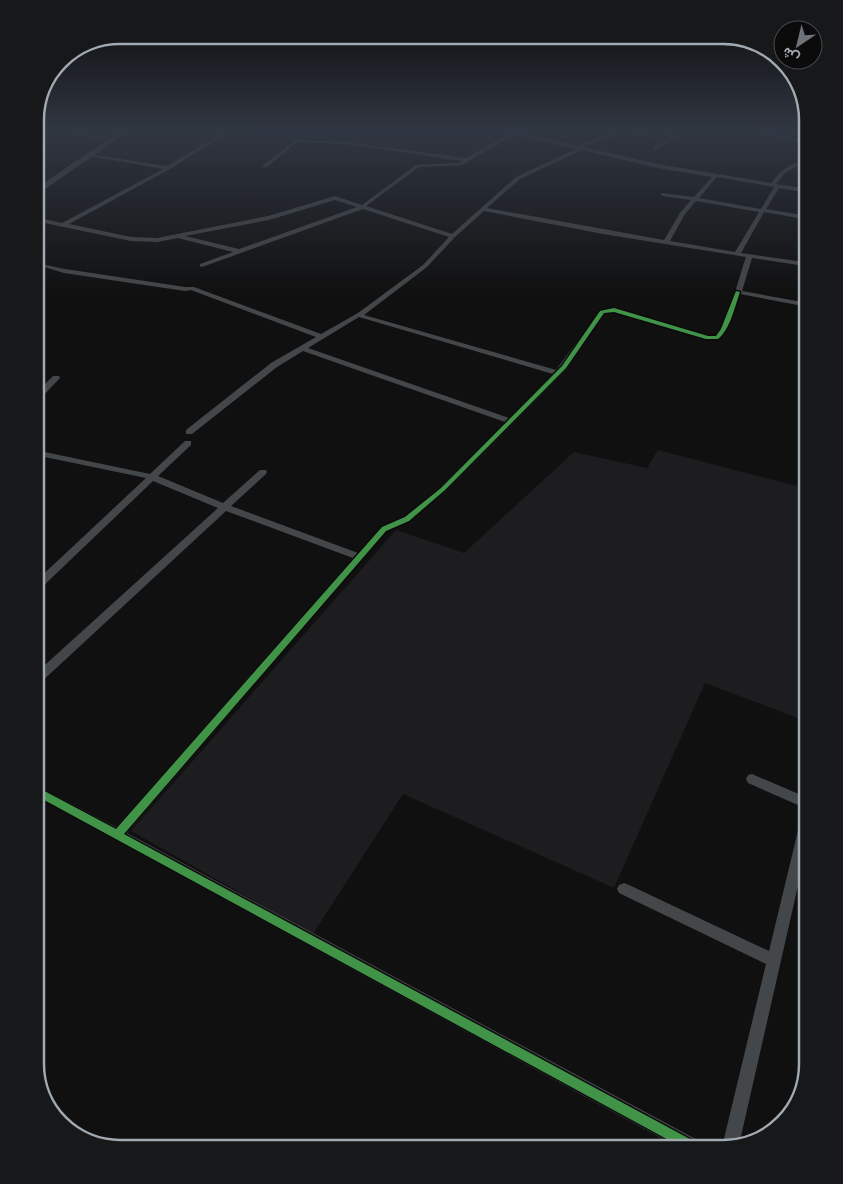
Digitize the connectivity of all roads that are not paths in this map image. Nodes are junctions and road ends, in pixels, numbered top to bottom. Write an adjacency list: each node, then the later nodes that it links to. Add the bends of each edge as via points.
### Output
1 (138, 184): 15 (street)
2 (393, 184): 10 (street)
3 (511, 184): 11 (street)
4 (708, 184): 9 (street)
5 (765, 184): 6 (street)
6 (775, 186): 7 (street); 12 (street)
7 (799, 190)
8 (663, 194): 9 (street)
9 (696, 200): 12 (street); 18 (street, via 675,224)
10 (362, 207): 16 (street, via 335,198 270,218); 17 (street); 19 (street)
11 (482, 209): 17 (street); 18 (street)
12 (763, 210): 13 (street); 20 (street)
13 (799, 216)
14 (44, 221): 15 (street)
15 (64, 225): 16 (street, via 143,240)
16 (176, 236): 19 (street)
17 (453, 236): 27 (street, via 425,266)
18 (667, 242): 20 (street)
19 (240, 252): 24 (street)
20 (737, 254): 21 (street)
21 (749, 256): 22 (street); 25 (street)
22 (799, 263)
23 (44, 265): 28 (street, via 82,274 192,288)
24 (202, 265)
25 (738, 292): 26 (street); 30 (street, via 718,337 708,338 606,310)
26 (799, 303)
27 (358, 315): 28 (street); 30 (street)
28 (322, 337): 29 (street)
29 (301, 348): 33 (street); 34 (street, via 251,382)
30 (557, 374): 33 (street)
31 (56, 378): 32 (street)
32 (44, 389)
33 (509, 421): 40 (street, via 443,489 407,518 384,529)
34 (189, 432)
35 (188, 443): 38 (street)
36 (44, 454): 38 (street)
37 (263, 472): 39 (street)
38 (152, 477): 39 (street); 41 (street)
39 (224, 507): 40 (street); 42 (street)
40 (359, 556): 46 (street)
41 (44, 579)
42 (44, 673)
43 (752, 779): 45 (street)
44 (44, 795): 46 (street)
45 (799, 800)
46 (117, 835): 50 (street)
47 (799, 852): 49 (street)
48 (624, 889): 49 (street)
49 (773, 960): 51 (street)
50 (680, 1140)
51 (732, 1140)

